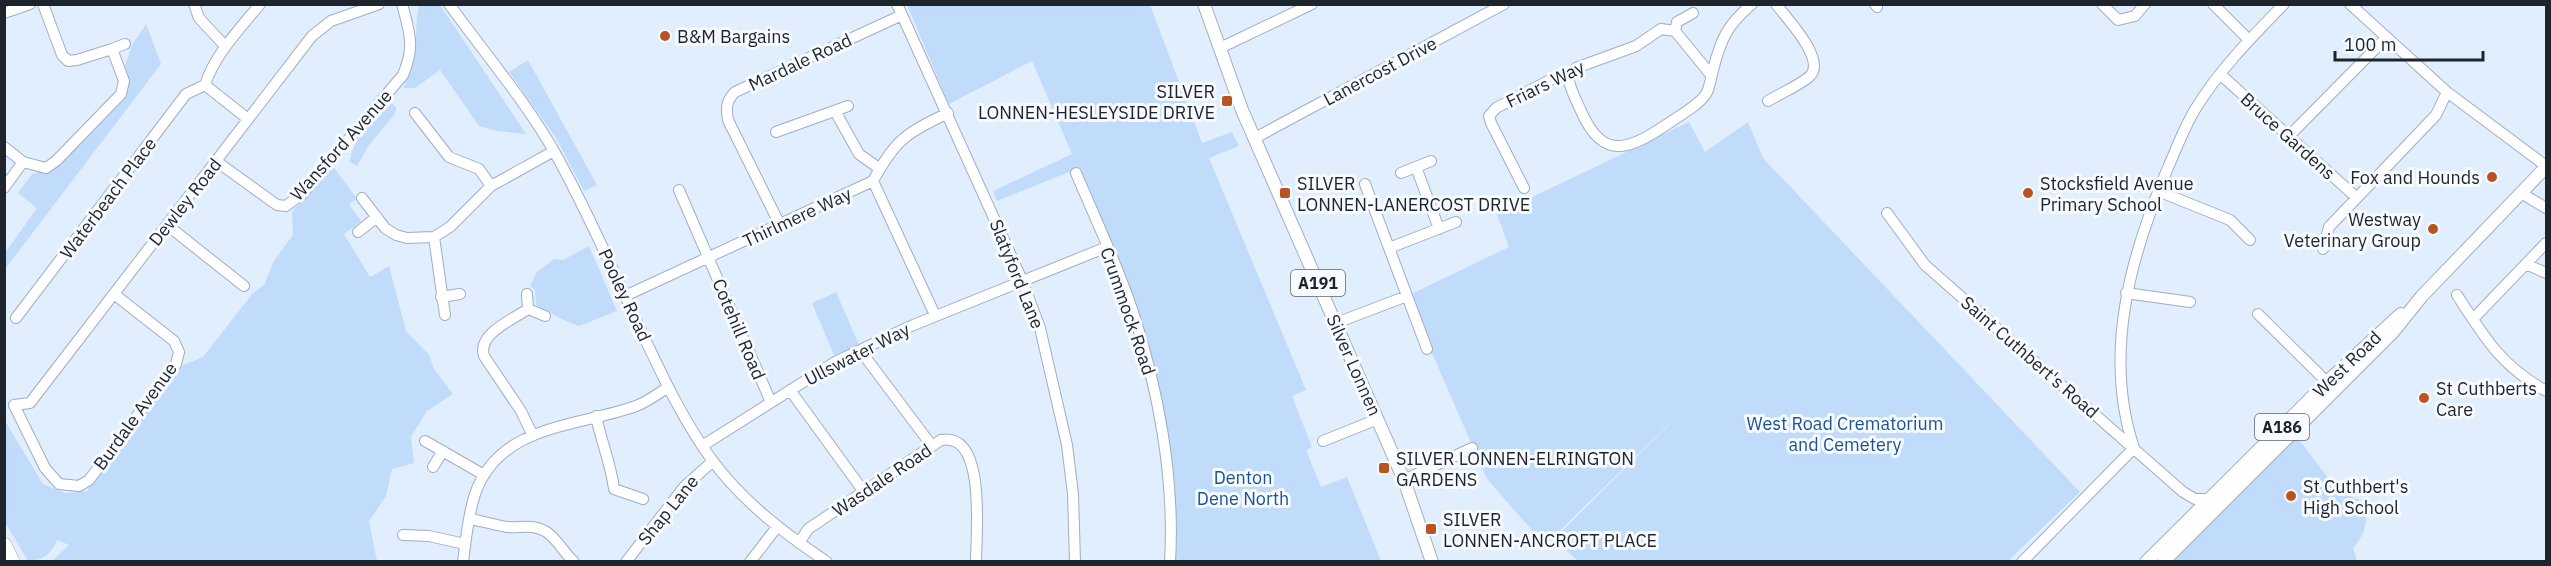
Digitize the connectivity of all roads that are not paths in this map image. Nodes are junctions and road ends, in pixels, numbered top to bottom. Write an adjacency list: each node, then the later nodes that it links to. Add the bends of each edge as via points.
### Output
1 (30, 4): 21 (street)
2 (43, 4): 28 (street, via 62,55 68,60)
3 (194, 4): 26 (street, via 199,18)
4 (260, 4): 26 (street)
5 (379, 4): 18 (street, Dewley Road)
6 (402, 4): 45 (street, Wansford Avenue, via 412,40 411,57 403,75 302,194 286,206 277,205)
7 (449, 4): 44 (street, Pooley Road)
8 (1204, 4): 27 (main road, Silver Lonnen / A191)
9 (1312, 4): 27 (street)
10 (1504, 4): 42 (street, Lanercost Drive)
11 (1752, 4): 30 (street, via 1725,32)
12 (1776, 4): 34 (street, via 1812,52 1815,66 1811,76)
13 (2102, 4): 14 (street, via 2118,21 2135,16)
14 (2145, 4)
15 (2213, 4): 24 (street)
16 (2284, 4): 24 (street)
17 (2350, 4): 23 (street)
18 (349, 9): 39 (street, Dewley Road, via 312,36)
19 (899, 10): 38 (street, Slatyford Lane); 68 (street, Mardale Road, via 729,98 728,120)
20 (1693, 13): 22 (street, via 1677,22)
21 (4, 14)
22 (1675, 31): 30 (street); 31 (street, Friars Way, via 1661,29 1636,46 1576,68)
23 (2386, 38): 33 (street); 41 (street)
24 (2249, 40): 29 (street)
25 (125, 44): 28 (street)
26 (225, 45): 32 (street, via 210,68)
27 (1220, 48): 42 (main road, Silver Lonnen / A191)
28 (112, 49): 47 (street, via 124,81 115,103 46,168)
29 (2220, 74): 41 (street, Bruce Gardens); 59 (street, via 2195,109)
30 (1711, 75): 31 (street, via 1707,94 1684,113 1659,129 1616,147 1601,143 1588,128)
31 (1568, 77): 57 (street, Friars Way, via 1552,79 1496,108 1490,116)
32 (205, 85): 39 (street); 96 (street, Waterbeach Place, via 186,94)
33 (2447, 92): 48 (street); 62 (street, via 2436,115)
34 (1768, 101)
35 (848, 106): 36 (street)
36 (835, 111): 40 (street); 50 (street, via 859,154)
37 (415, 113): 55 (street, via 449,157 478,169)
38 (948, 113): 50 (street, Thirlmere Way, via 905,135); 80 (street, Slatyford Lane)
39 (248, 119): 45 (street, Dewley Road)
40 (776, 132)
41 (2288, 137): 62 (street, Bruce Gardens)
42 (1255, 138): 98 (main road, Silver Lonnen / A191)
43 (4, 147): 47 (street)
44 (554, 151): 55 (street); 87 (street, Pooley Road)
45 (216, 161): 67 (street, Dewley Road)
46 (1431, 161): 49 (street)
47 (24, 162): 56 (street)
48 (2547, 166): 60 (main road, West Road / A186)
49 (1416, 167): 52 (street); 69 (street)
50 (880, 169): 53 (street, Thirlmere Way)
51 (1076, 173): 74 (street, Crummock Road)
52 (1401, 173)
53 (873, 182): 68 (street, Thirlmere Way); 94 (street)
54 (1365, 184): 75 (street)
55 (491, 186): 71 (street, via 450,227)
56 (4, 188)
57 (1524, 188)
58 (679, 190): 77 (street, Cotehill Road)
59 (2158, 191): 72 (street, via 2230,220); 82 (street)
60 (2521, 193): 63 (street); 102 (main road, West Road / A186, via 2422,296 2393,332)
61 (362, 198): 65 (street)
62 (2357, 198): 76 (street, via 2329,227)
63 (2547, 208)
64 (1887, 213): 115 (street, Saint Cuthbert's Road, via 1925,264)
65 (377, 217): 70 (street); 71 (street, via 396,235)
66 (1456, 222): 69 (street)
67 (167, 225): 81 (street); 83 (street, Dewley Road)
68 (780, 225): 77 (street, Thirlmere Way)
69 (1439, 229): 75 (street)
70 (358, 232)
71 (434, 237): 89 (street)
72 (2250, 240)
73 (2547, 243): 78 (street)
74 (1107, 247): 80 (street, Ullswater Way); 140 (street, Crummock Road, via 1131,308 1151,376 1165,460)
75 (1389, 248): 88 (street)
76 (2323, 249)
77 (709, 257): 87 (street, Thirlmere Way); 105 (street, Cotehill Road)
78 (2528, 265): 79 (street); 97 (street)
79 (2547, 273)
80 (1023, 280): 94 (street, Ullswater Way); 139 (street, Slatyford Lane, via 1040,328 1067,445)
81 (244, 286)
82 (2126, 293): 90 (street); 115 (street, via 2122,391)
83 (114, 294): 106 (street, Dewley Road, via 30,403); 106 (street, Burdale Avenue, via 174,341 179,352 176,364 89,480 79,486 58,484)
84 (460, 294): 89 (street)
85 (526, 294): 91 (street)
86 (2457, 295): 97 (street)
87 (625, 296): 101 (street, Pooley Road)
88 (1407, 296): 98 (street); 99 (street)
89 (441, 297): 93 (street)
90 (2190, 302)
91 (528, 309): 95 (street); 109 (street, via 485,339 481,348)
92 (2258, 314): 102 (street)
93 (445, 315)
94 (935, 315): 100 (street, Ullswater Way)
95 (545, 316)
96 (16, 318)
97 (2473, 320): 104 (street, via 2498,356 2520,376)
98 (1336, 323): 108 (main road, Silver Lonnen / A191)
99 (1427, 349)
100 (860, 350): 103 (street, Ullswater Way); 113 (street)
101 (668, 387): 107 (street, via 639,405); 112 (street, Pooley Road)
102 (2331, 387): 124 (main road, West Road / A186); 144 (main road, West Road / A186)
103 (790, 390): 105 (street, Ullswater Way); 121 (street)
104 (2547, 391)
105 (770, 400): 112 (street, Ullswater Way)
106 (9, 403)
107 (596, 416): 109 (street); 123 (street, via 614,489)
108 (1378, 419): 111 (street); 120 (main road, Silver Lonnen / A191)
109 (532, 434): 119 (street, via 497,457)
110 (425, 441): 116 (street)
111 (1323, 441)
112 (702, 446): 117 (street, Pooley Road)
113 (932, 446): 121 (street, Wasdale Road); 138 (street, Wasdale Road, via 940,440 956,441 975,471)
114 (1472, 448): 120 (street)
115 (2134, 448): 122 (street, Saint Cuthbert's Road); 142 (street)
116 (443, 451): 118 (street); 119 (street)
117 (713, 461): 127 (street, Pooley Road); 135 (street, Shap Lane, via 684,487)
118 (433, 467)
119 (484, 475): 125 (street)
120 (1404, 480): 141 (main road, Silver Lonnen / A191)
121 (864, 492): 129 (street, Wasdale Road, via 808,529)
122 (2182, 492): 124 (street, Saint Cuthbert's Road, via 2194,499); 126 (street, via 2189,506)
123 (643, 499)
124 (2209, 499): 126 (main road, West Road / A186)
125 (470, 519): 130 (street); 134 (street, via 543,530)
126 (2187, 522): 143 (main road, West Road / A186)
127 (777, 527): 129 (street, Pooley Road); 136 (street)
128 (403, 535): 130 (street)
129 (799, 543): 137 (street, Pooley Road)
130 (465, 544): 133 (street)
131 (4, 545): 132 (highway)
132 (12, 561)
133 (463, 561)
134 (574, 561)
135 (626, 561)
136 (750, 561)
137 (827, 561)
138 (976, 561)
139 (1075, 561)
140 (1170, 561)
141 (1432, 561)
142 (2022, 561)
143 (2146, 561)
144 (2163, 561)

